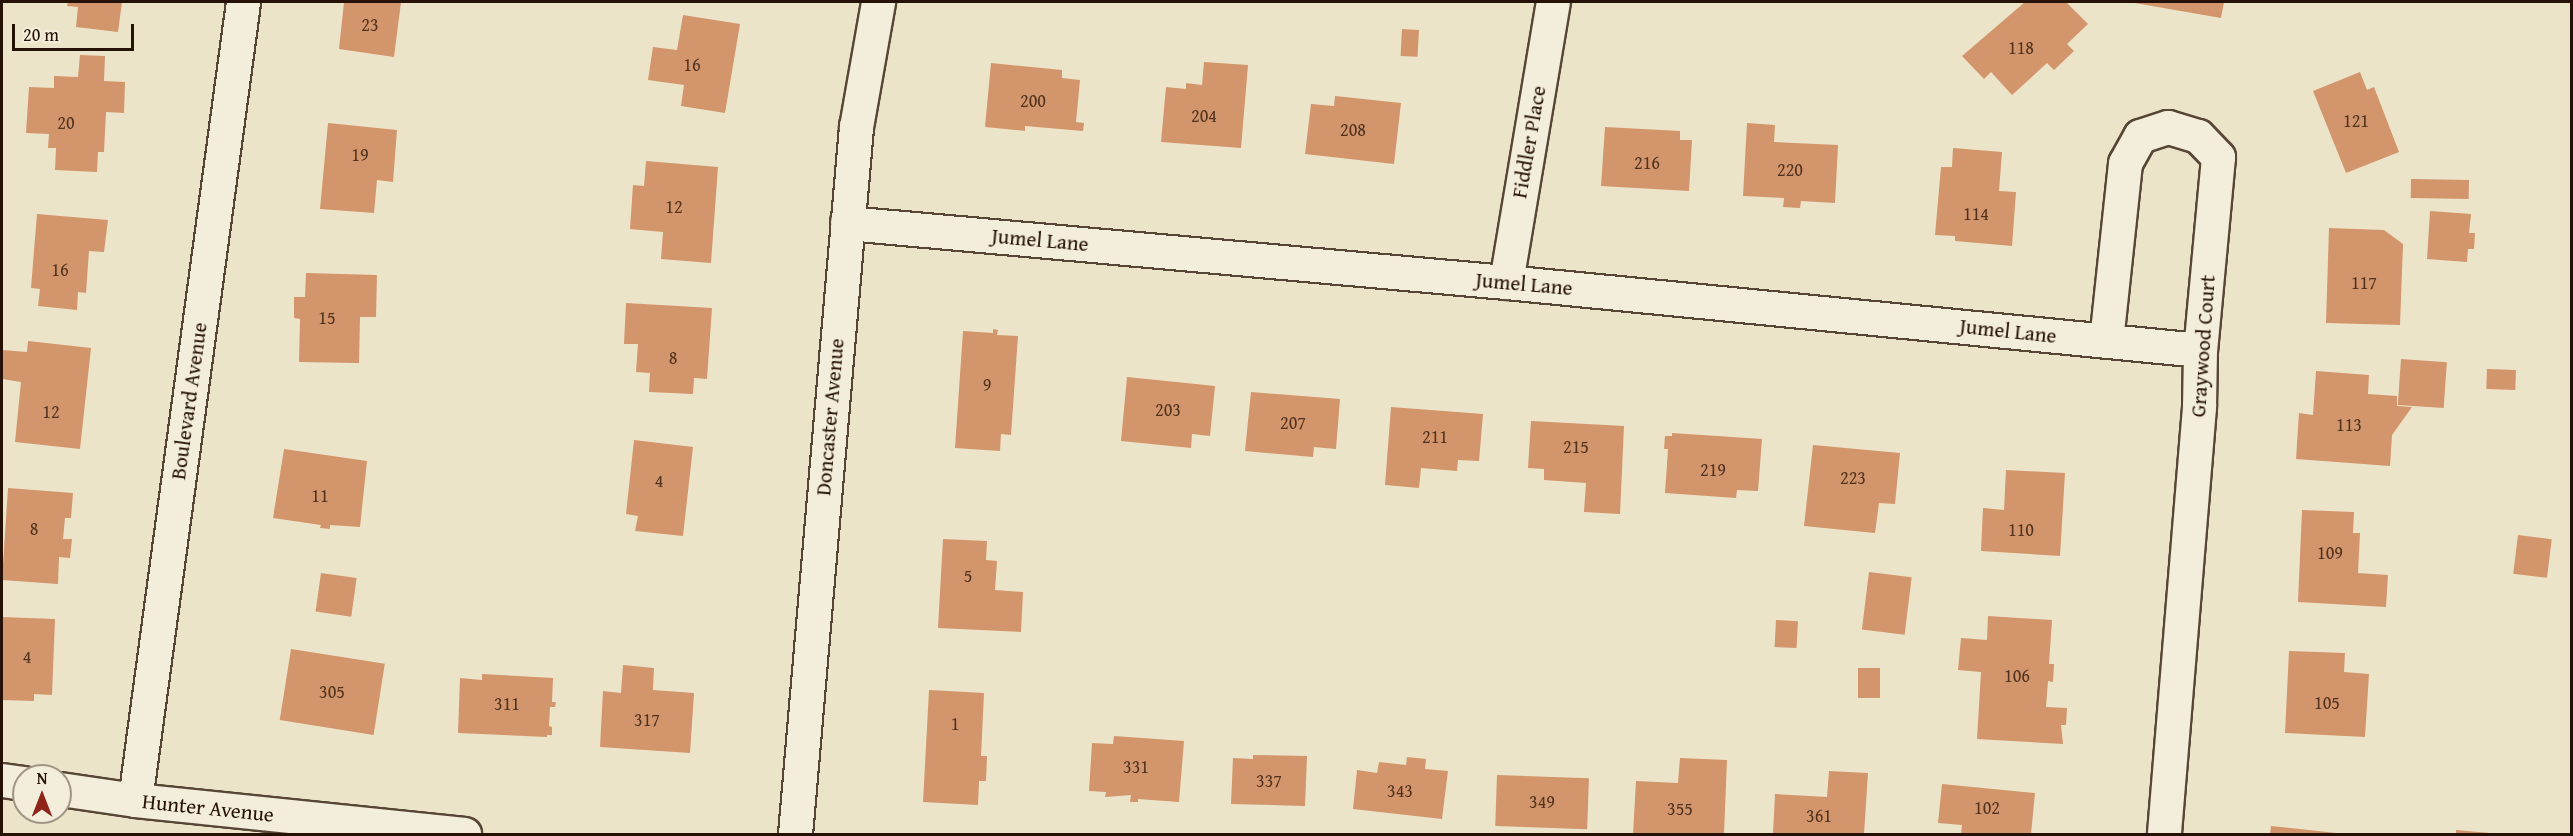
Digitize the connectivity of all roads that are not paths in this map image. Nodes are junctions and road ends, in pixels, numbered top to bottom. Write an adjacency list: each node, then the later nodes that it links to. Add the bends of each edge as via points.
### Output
1 (243, 2): 9 (street, Boulevard Avenue)
2 (878, 2): 4 (street, Doncaster Avenue, via 856,127)
3 (1553, 2): 5 (street, Fiddler Place)
4 (847, 223): 5 (street, Jumel Lane); 12 (street, Doncaster Avenue)
5 (1506, 282): 6 (street, Jumel Lane)
6 (2106, 341): 7 (street, Jumel Lane); 7 (street, Graywood Court, via 2125,163 2140,136 2168,127 2198,135 2218,156)
7 (2200, 350): 13 (street, Graywood Court, via 2199,407)
8 (72, 791): 9 (street, Hunter Avenue)
9 (135, 800): 10 (street, Hunter Avenue)
10 (315, 827): 11 (street, Hunter Avenue)
11 (464, 834)
12 (795, 834)
13 (2164, 834)

